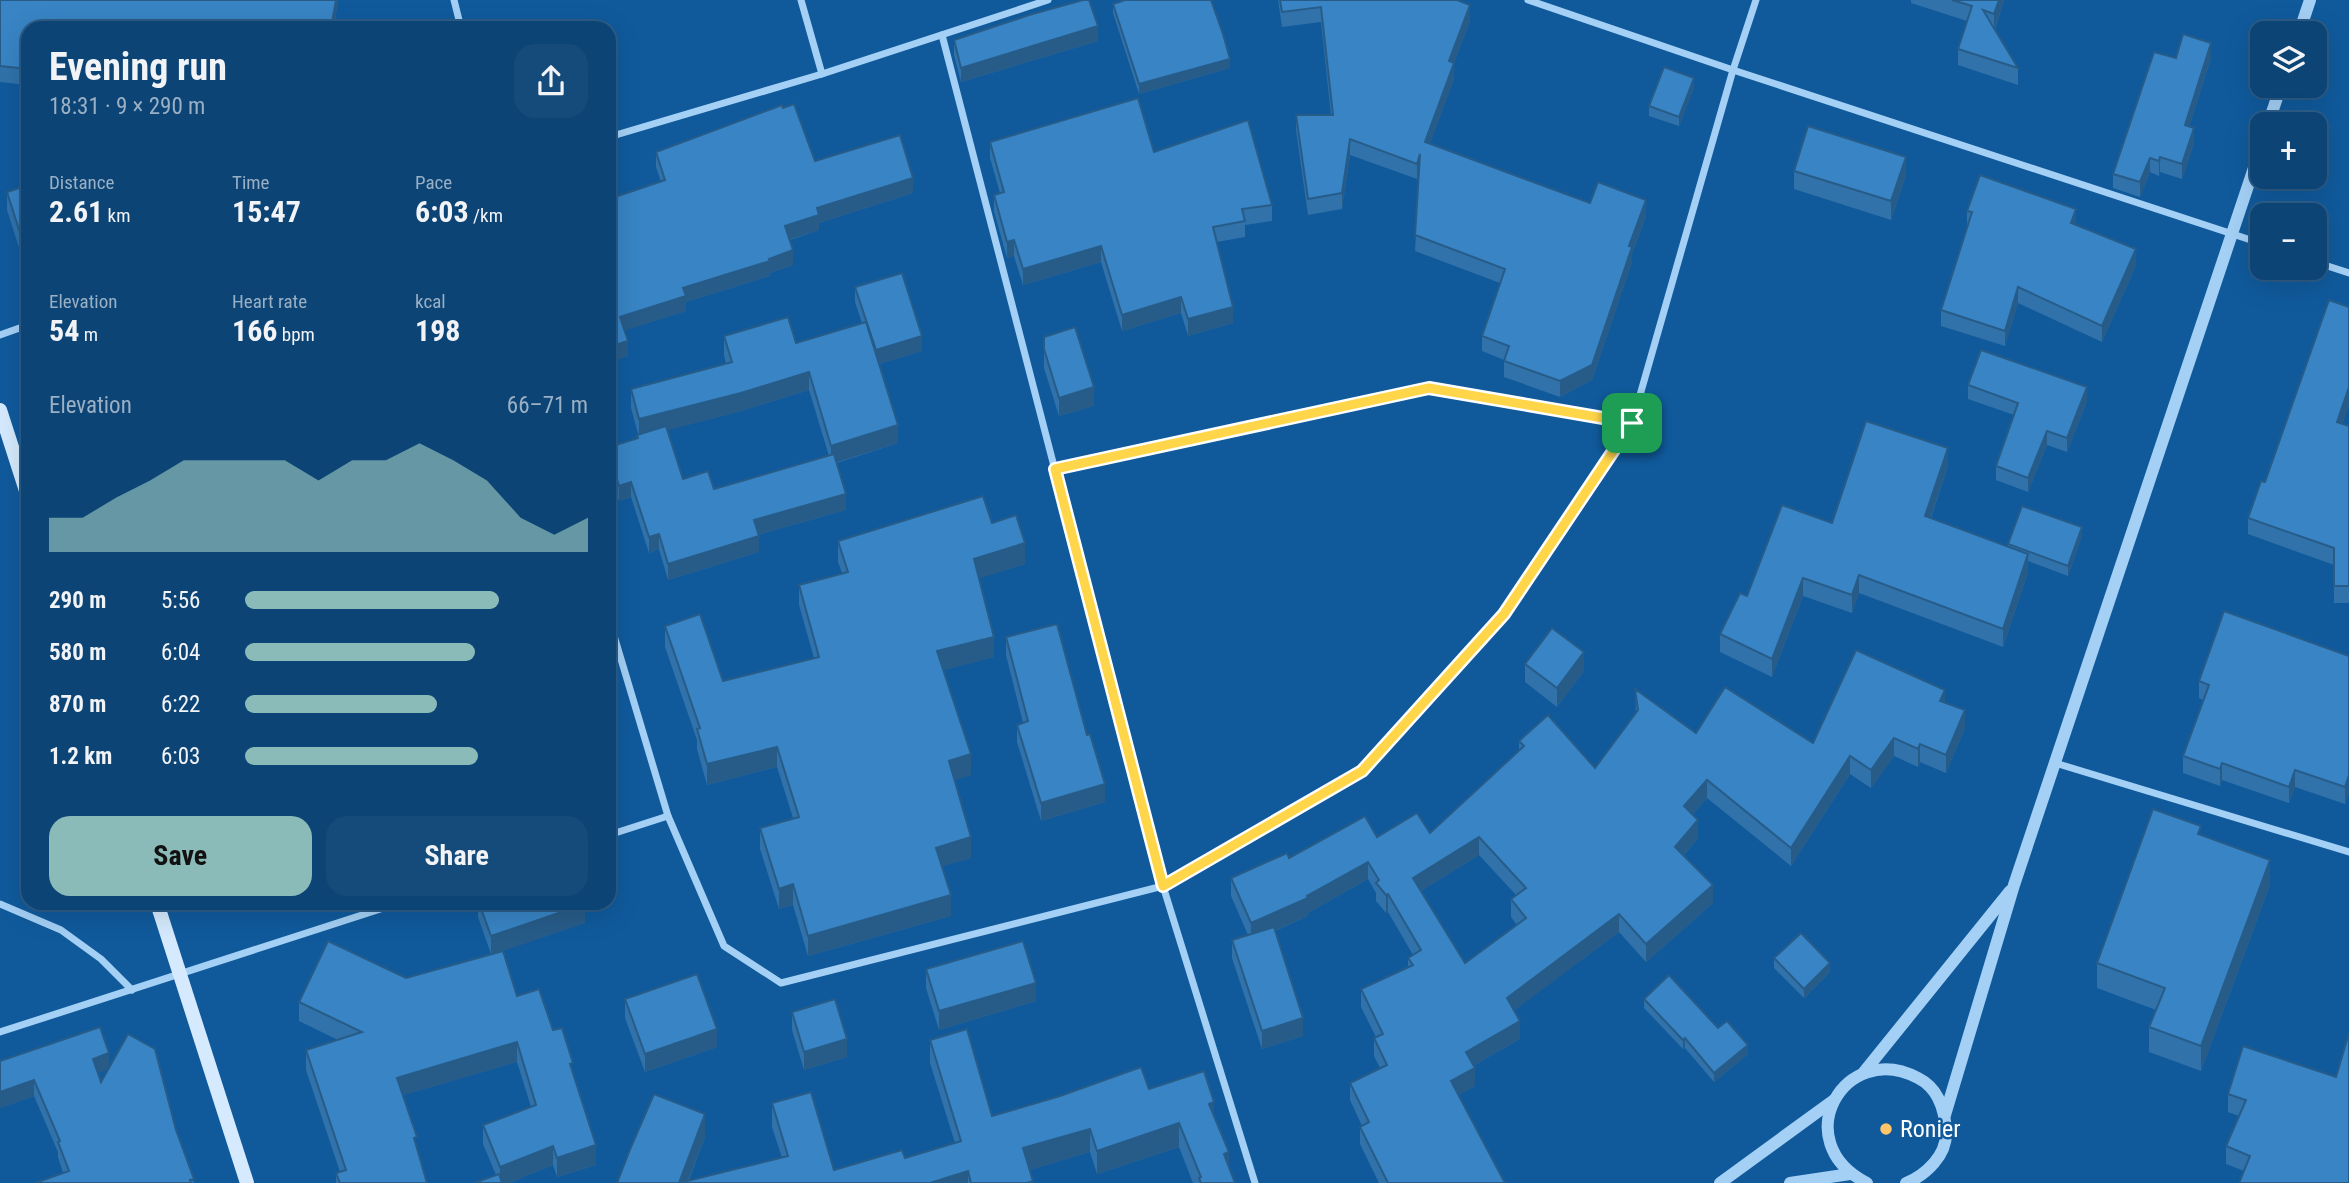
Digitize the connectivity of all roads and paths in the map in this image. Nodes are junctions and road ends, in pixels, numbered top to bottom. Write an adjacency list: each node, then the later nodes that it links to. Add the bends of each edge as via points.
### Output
1 (454, 0): 7 (street)
2 (801, 0): 11 (street)
3 (1048, 0): 9 (street)
4 (1528, 0): 10 (street)
5 (1756, 0): 10 (street)
6 (2310, 0): 8 (street)
7 (459, 21)
8 (2303, 21)
9 (942, 35): 11 (street); 22 (street)
10 (1733, 70): 14 (street); 21 (street)
11 (822, 74): 12 (street)
12 (616, 135)
13 (2250, 180): 14 (street)
14 (2232, 233): 15 (street); 25 (street)
15 (2250, 239)
16 (2327, 266): 17 (street)
17 (2349, 273)
18 (21, 328): 19 (street)
19 (0, 335)
20 (0, 410): 23 (main road)
21 (1632, 423): 22 (street, via 1429,388); 30 (street, via 1504,614 1362,771)
22 (1055, 469): 30 (street)
23 (21, 475)
24 (616, 642): 26 (street)
25 (2056, 763): 28 (street); 29 (street)
26 (668, 816): 27 (street); 30 (street, via 724,946 781,983)
27 (616, 833)
28 (2349, 852)
29 (2014, 885): 37 (street); 39 (street)
30 (1163, 886): 43 (street)
31 (0, 904): 35 (street, via 61,930 101,959)
32 (159, 910): 34 (main road)
33 (377, 910): 34 (street)
34 (180, 974): 35 (street); 42 (main road)
35 (132, 990): 36 (street)
36 (0, 1032)
37 (1864, 1072): 38 (street, via 1847,1083); 39 (street, via 1905,1071 1924,1081 1938,1096)
38 (1834, 1100): 40 (street, via 1827,1120 1828,1140 1836,1159); 44 (street)
39 (1945, 1115): 41 (street, via 1946,1136 1938,1159)
40 (1850, 1174): 45 (street); 46 (street)
41 (1923, 1180): 47 (street)
42 (247, 1183)
43 (1255, 1183)
44 (1720, 1183)
45 (1790, 1183)
46 (1867, 1183)
47 (1906, 1183)

